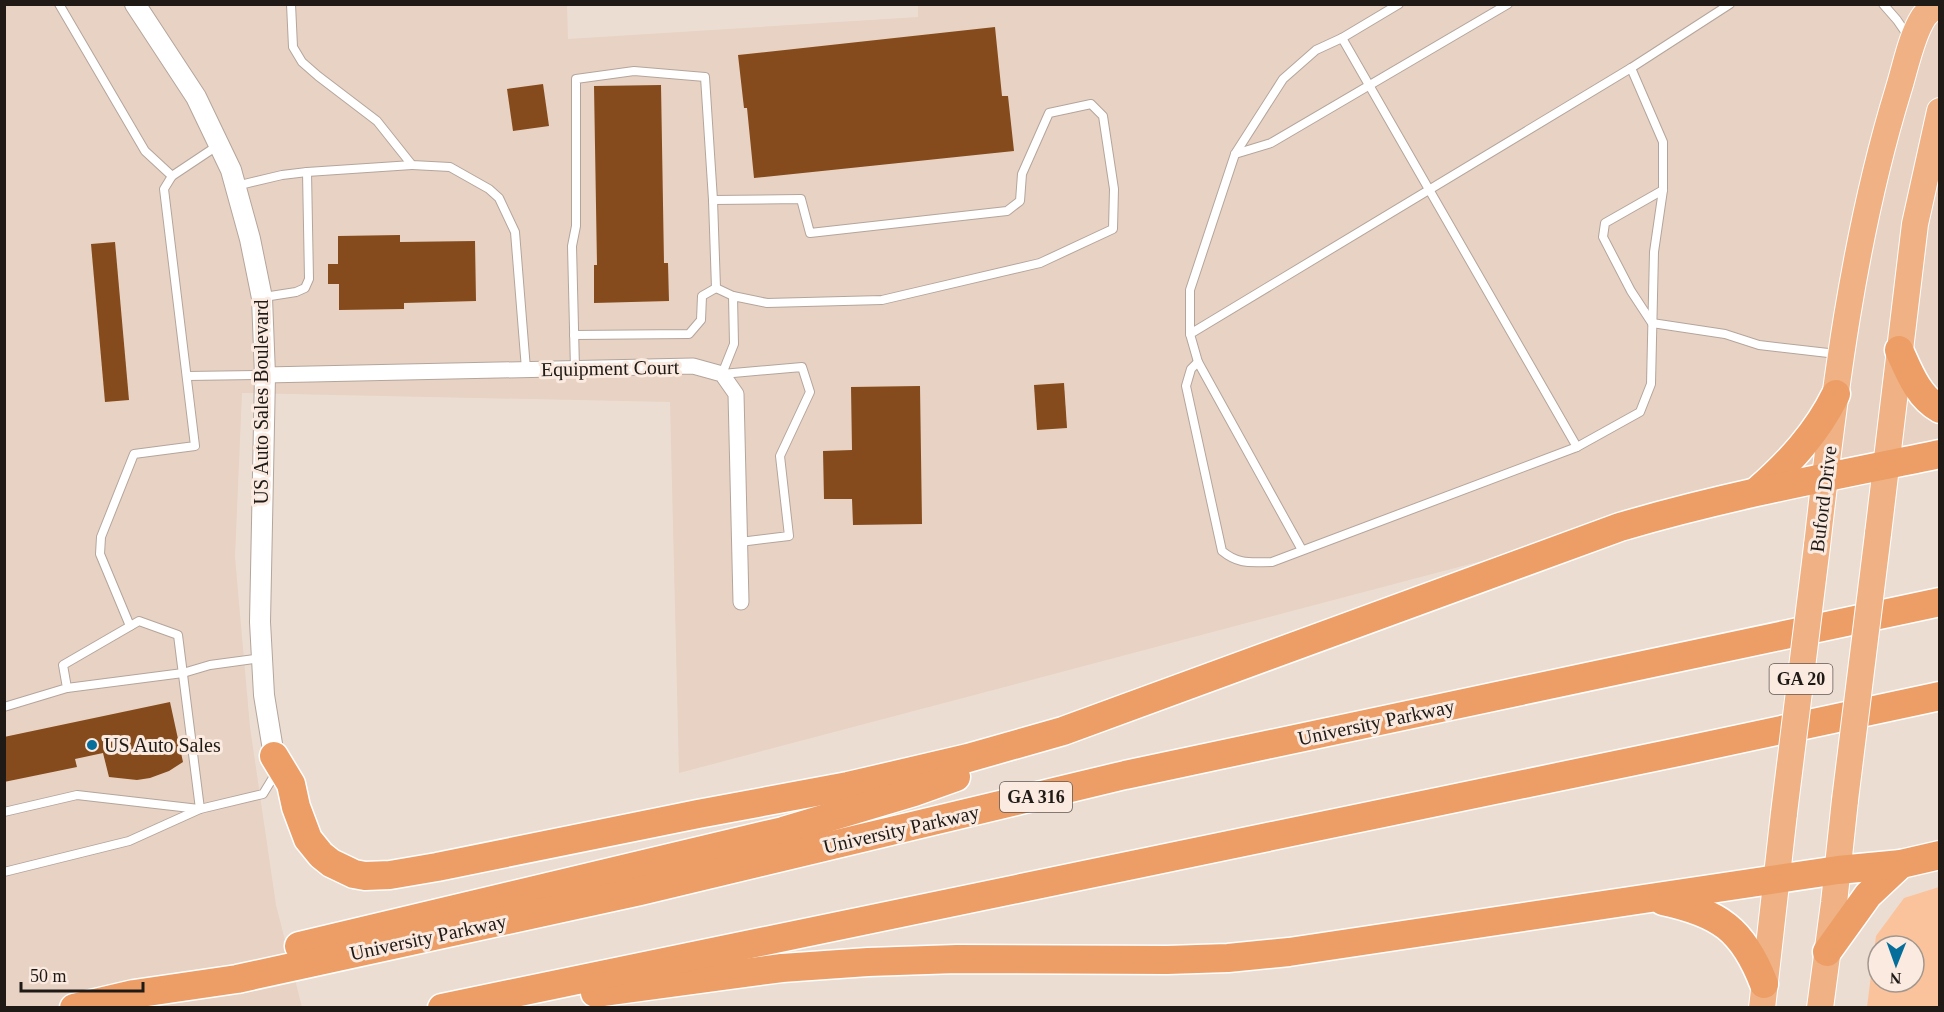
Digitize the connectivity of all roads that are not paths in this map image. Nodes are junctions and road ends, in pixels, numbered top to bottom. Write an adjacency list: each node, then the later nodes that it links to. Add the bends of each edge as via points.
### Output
1 (59, 4): 18 (lane, via 145,151)
2 (135, 4): 14 (street, US Auto Sales Boulevard, via 196,97)
3 (291, 4): 16 (lane, via 293,47 302,62 377,121)
4 (1399, 4): 9 (lane)
5 (1508, 4): 12 (lane)
6 (1730, 4): 11 (lane)
7 (1883, 4): 10 (lane)
8 (1936, 4): 10 (highway, Buford Drive / GA 20, via 1923,17)
9 (1342, 38): 12 (lane); 15 (lane, via 1316,50 1283,79)
10 (1913, 43): 30 (highway, Buford Drive / GA 20, via 1883,142)
11 (1631, 68): 20 (lane); 21 (lane, via 1663,142)
12 (1371, 86): 15 (lane, via 1271,143); 20 (lane)
13 (1938, 118): 29 (highway, GA 20, via 1915,224)
14 (219, 144): 18 (lane); 19 (street, US Auto Sales Boulevard)
15 (1235, 154): 27 (lane, via 1190,290)
16 (412, 165): 17 (lane); 32 (lane, via 450,167 500,198 515,232)
17 (307, 172): 19 (lane); 25 (lane, via 309,279 305,288 296,292)
18 (172, 176): 36 (lane, via 164,189)
19 (236, 186): 25 (street, US Auto Sales Boulevard)
20 (1430, 190): 27 (lane); 39 (lane)
21 (1663, 190): 26 (lane, via 1654,252); 26 (lane, via 1605,224 1603,237)
22 (713, 200): 23 (lane); 24 (lane, via 801,200 810,233 1007,211 1020,201 1022,174 1049,113 1091,104 1103,116 1114,189 1113,229 1040,263 882,300 767,303); 28 (lane, via 705,77 634,71 576,79)
23 (716, 288): 24 (lane); 28 (lane, via 702,296 701,320 689,334)
24 (733, 296): 34 (lane, via 734,344)
25 (262, 298): 35 (street, US Auto Sales Boulevard)
26 (1652, 323): 30 (lane, via 1725,334 1759,345); 39 (lane, via 1651,384 1640,412)
27 (1190, 334): 31 (lane)
28 (574, 335): 33 (lane)
29 (1899, 350): 38 (highway, via 1924,397); 41 (highway, GA 20)
30 (1842, 354): 37 (highway, Buford Drive / GA 20)
31 (1198, 362): 45 (lane); 45 (lane, via 1191,369 1186,386 1222,551 1233,560 1272,562)
32 (526, 369): 33 (street, Equipment Court); 35 (street, Equipment Court)
33 (574, 369): 34 (street, Equipment Court, via 693,366)
34 (722, 374): 44 (street, via 736,394); 44 (lane, via 802,367 810,392 780,456 789,536)
35 (265, 375): 36 (lane); 49 (street, US Auto Sales Boulevard)
36 (187, 376): 48 (lane, via 195,446 134,454 101,537 100,554)
37 (1836, 394): 42 (highway, Buford Drive / GA 20); 43 (highway, via 1807,441)
38 (1940, 409)
39 (1577, 447): 45 (lane)
40 (1940, 454): 41 (highway)
41 (1887, 465): 42 (highway); 60 (highway, GA 20, bridge)
42 (1825, 478): 43 (highway); 62 (highway, Buford Drive / GA 20, bridge)
43 (1757, 491): 54 (highway, via 1620,526)
44 (740, 542): 46 (street)
45 (1302, 550)
46 (741, 602)
47 (1940, 602): 65 (highway, University Parkway / GA 316, via 1125,775 640,891 260,974)
48 (130, 626): 50 (lane, via 139,621 178,635); 51 (lane, via 63,665)
49 (261, 658): 50 (lane); 55 (street, US Auto Sales Boulevard)
50 (183, 673): 51 (lane); 56 (lane)
51 (67, 688): 53 (lane)
52 (1940, 696): 68 (highway)
53 (4, 707)
54 (1063, 731): 55 (highway, via 848,786 378,876 342,869 314,847 301,823 291,784); 65 (highway, via 1018,754 914,792 783,831 245,959)
55 (274, 756): 56 (lane, via 274,776 263,794)
56 (200, 809): 57 (lane, via 77,795); 61 (lane, via 129,842)
57 (4, 812)
58 (1940, 855): 59 (highway)
59 (1901, 864): 60 (highway); 64 (highway, via 1868,895)
60 (1838, 870): 62 (highway); 64 (highway, GA 20)
61 (4, 872)
62 (1776, 880): 63 (highway); 66 (highway, Buford Drive / GA 20)
63 (1649, 898): 66 (highway, via 1682,905 1731,929 1749,950); 69 (highway, via 1268,954 1167,960 868,962 782,968)
64 (1827, 952): 70 (highway, GA 20)
65 (134, 994): 67 (highway, University Parkway / GA 316)
66 (1763, 996)
67 (74, 1008)
68 (442, 1008)
69 (488, 1008)
70 (1820, 1008)

